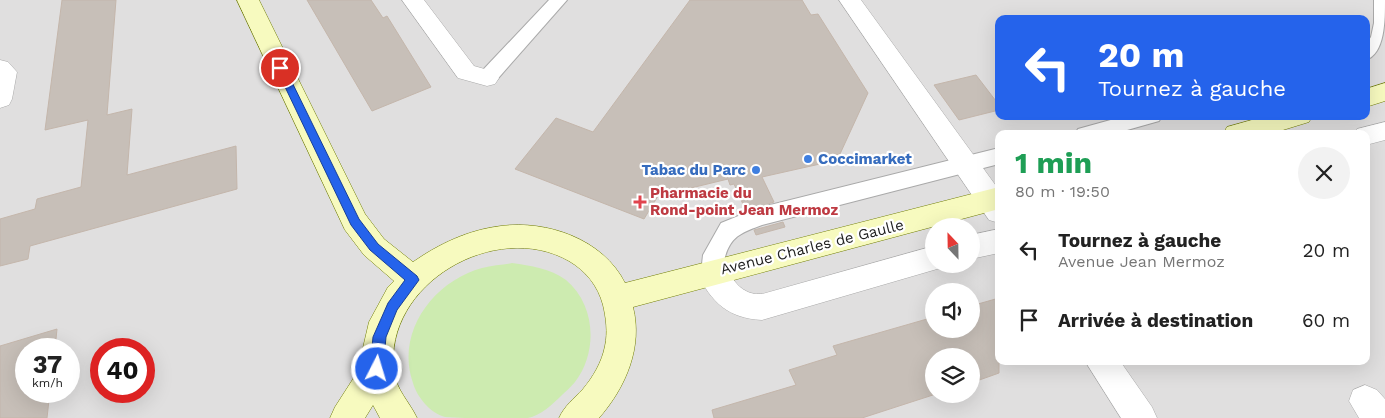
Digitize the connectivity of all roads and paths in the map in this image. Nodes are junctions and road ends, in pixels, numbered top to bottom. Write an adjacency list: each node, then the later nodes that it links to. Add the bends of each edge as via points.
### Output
1 (248, 0): 26 (street, via 355,222 374,247)
2 (413, 0): 8 (street, via 466,72)
3 (559, 0): 8 (lane)
4 (850, 0): 19 (street)
5 (1382, 0): 6 (lane, via 1383,30 1375,49)
6 (1370, 52)
7 (0, 68): 11 (street, via 5,72)
8 (487, 78)
9 (1385, 92): 10 (street)
10 (1370, 97)
11 (0, 99)
12 (1137, 120): 14 (lane)
13 (1286, 120): 15 (street)
14 (1100, 130)
15 (1250, 130)
16 (1385, 131): 17 (street)
17 (1370, 135)
18 (995, 157): 19 (lane)
19 (964, 165): 20 (street); 25 (lane, via 758,217 729,229 714,255)
20 (995, 203)
21 (995, 204): 25 (street, Avenue Charles de Gaulle)
22 (995, 242): 23 (street)
23 (980, 245)
24 (925, 261): 25 (street, Avenue Charles de Gaulle, via 762,307 746,307 734,301)
25 (712, 273): 27 (street, Avenue Charles de Gaulle)
26 (413, 280): 27 (street, via 442,257 476,242 512,236 546,239 577,250 601,271); 29 (street, via 392,306 380,337)
27 (617, 298): 32 (street, via 622,326 618,355 606,384)
28 (1105, 365): 33 (street)
29 (377, 369): 30 (street); 31 (street, via 387,403)
30 (347, 418)
31 (400, 418)
32 (576, 418)
33 (1140, 418)

